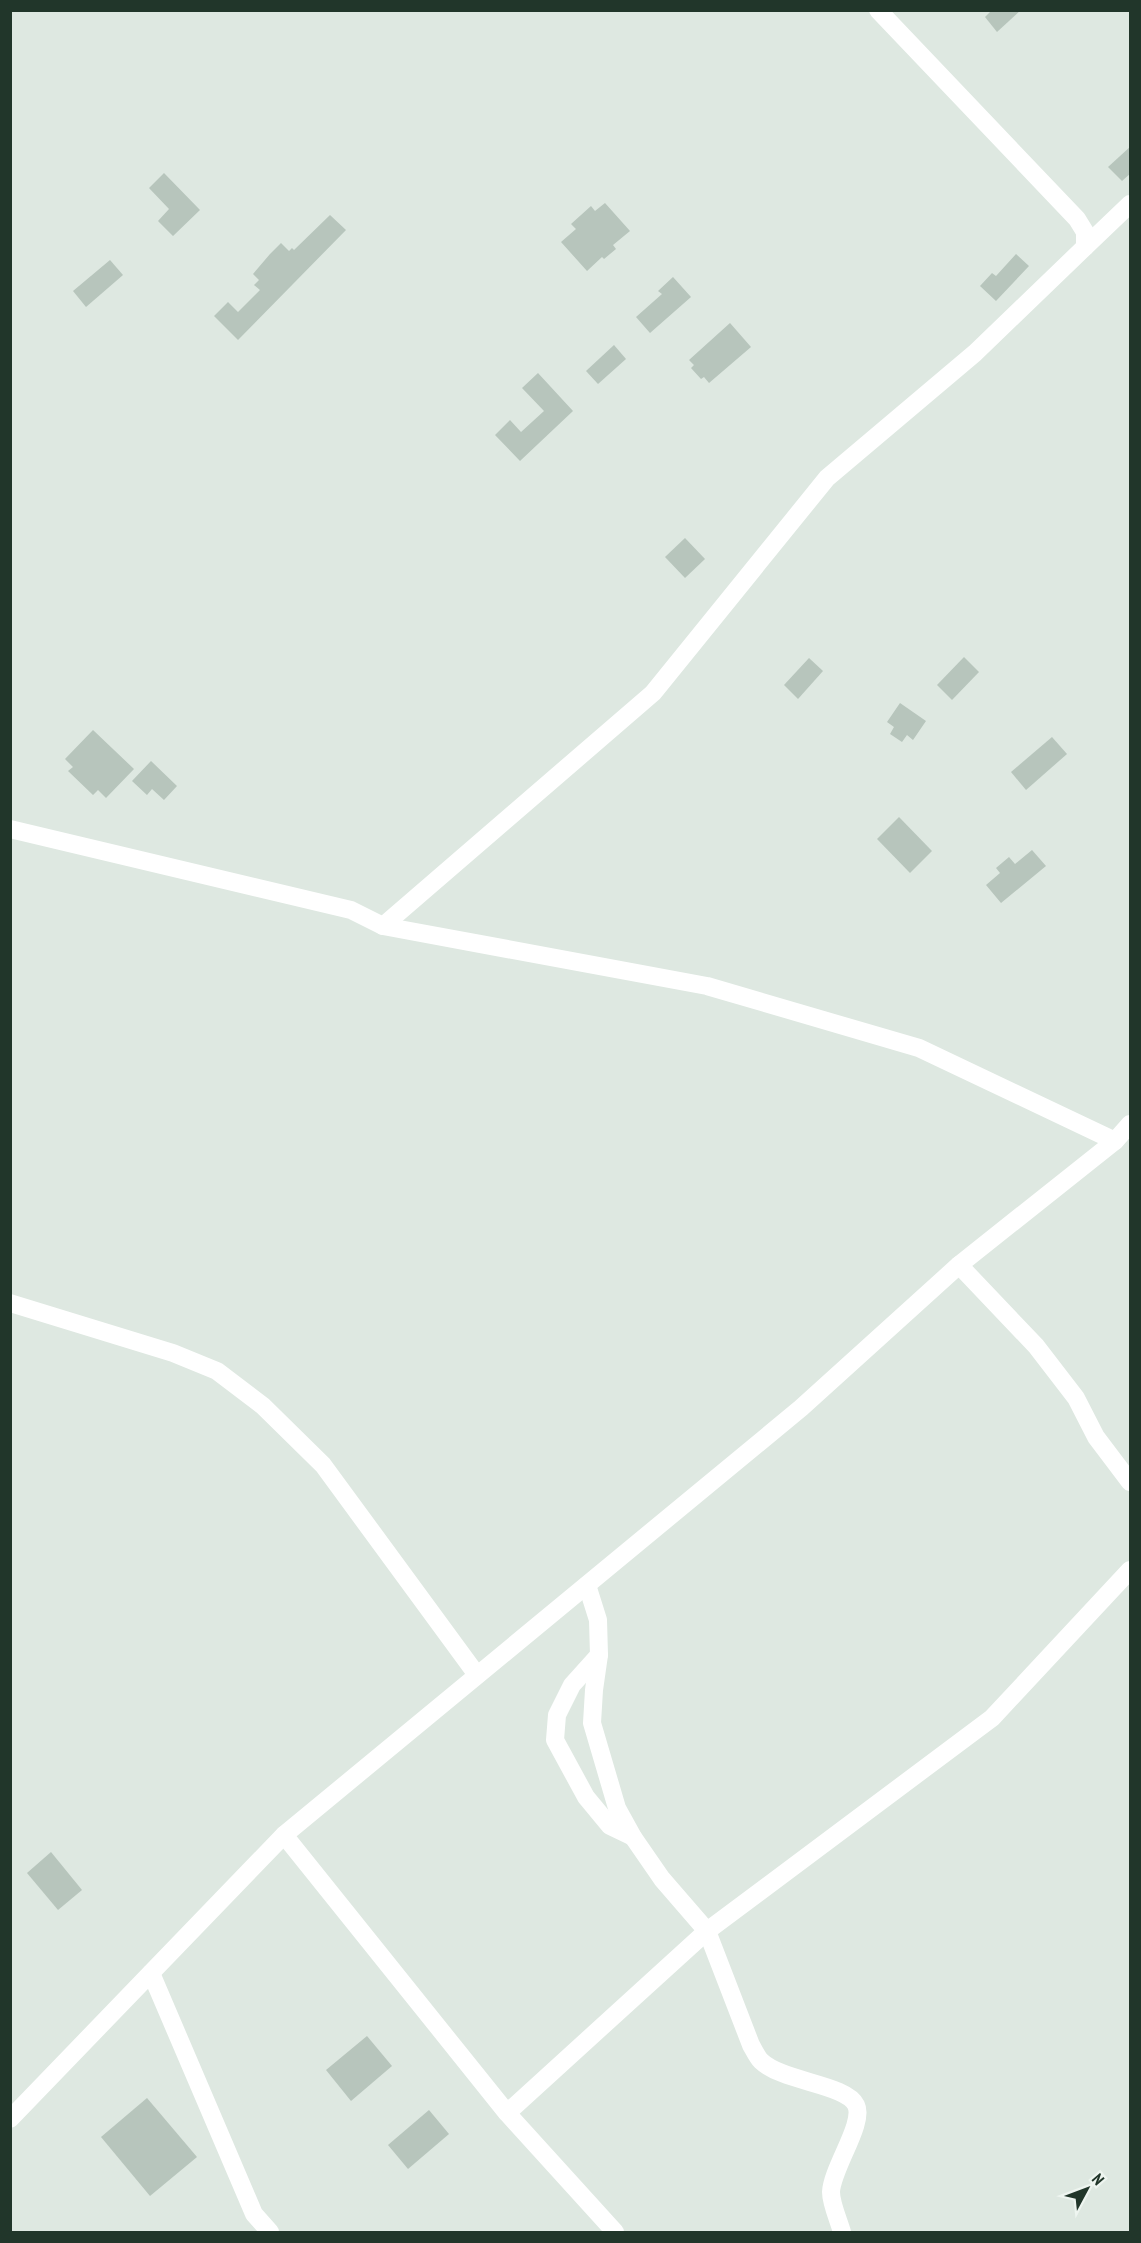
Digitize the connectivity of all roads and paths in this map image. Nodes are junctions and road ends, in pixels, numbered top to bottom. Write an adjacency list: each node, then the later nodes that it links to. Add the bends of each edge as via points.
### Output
1 (878, 10): 3 (street, via 1077,219 1085,232)
2 (1131, 204): 3 (street)
3 (1085, 247): 5 (street, via 975,353 827,478 653,693)
4 (10, 829): 5 (street, via 351,910)
5 (383, 926): 7 (street, via 707,986 919,1048)
6 (1131, 1124): 7 (street)
7 (1115, 1142): 8 (street)
8 (958, 1265): 10 (street, via 1036,1346 1076,1398 1096,1437); 12 (street, via 801,1408)
9 (10, 1303): 14 (street, via 173,1353 217,1371 263,1406 323,1465)
10 (1131, 1482)
11 (1131, 1570): 17 (street, via 992,1718)
12 (587, 1585): 13 (street, via 598,1620); 14 (street)
13 (599, 1655): 16 (street, via 592,1724 617,1808); 16 (street, via 572,1685 557,1715 555,1740 586,1797 610,1826)
14 (477, 1675): 15 (street)
15 (284, 1835): 18 (street); 19 (street)
16 (633, 1837): 17 (street, via 662,1879)
17 (707, 1931): 19 (street); 23 (street, via 751,2045 761,2061 783,2074 833,2089 856,2105 855,2129 841,2156 831,2193)
18 (151, 1973): 20 (street); 21 (street, via 254,2214)
19 (507, 2113): 22 (street)
20 (10, 2119)
21 (270, 2232)
22 (615, 2232)
23 (842, 2232)

